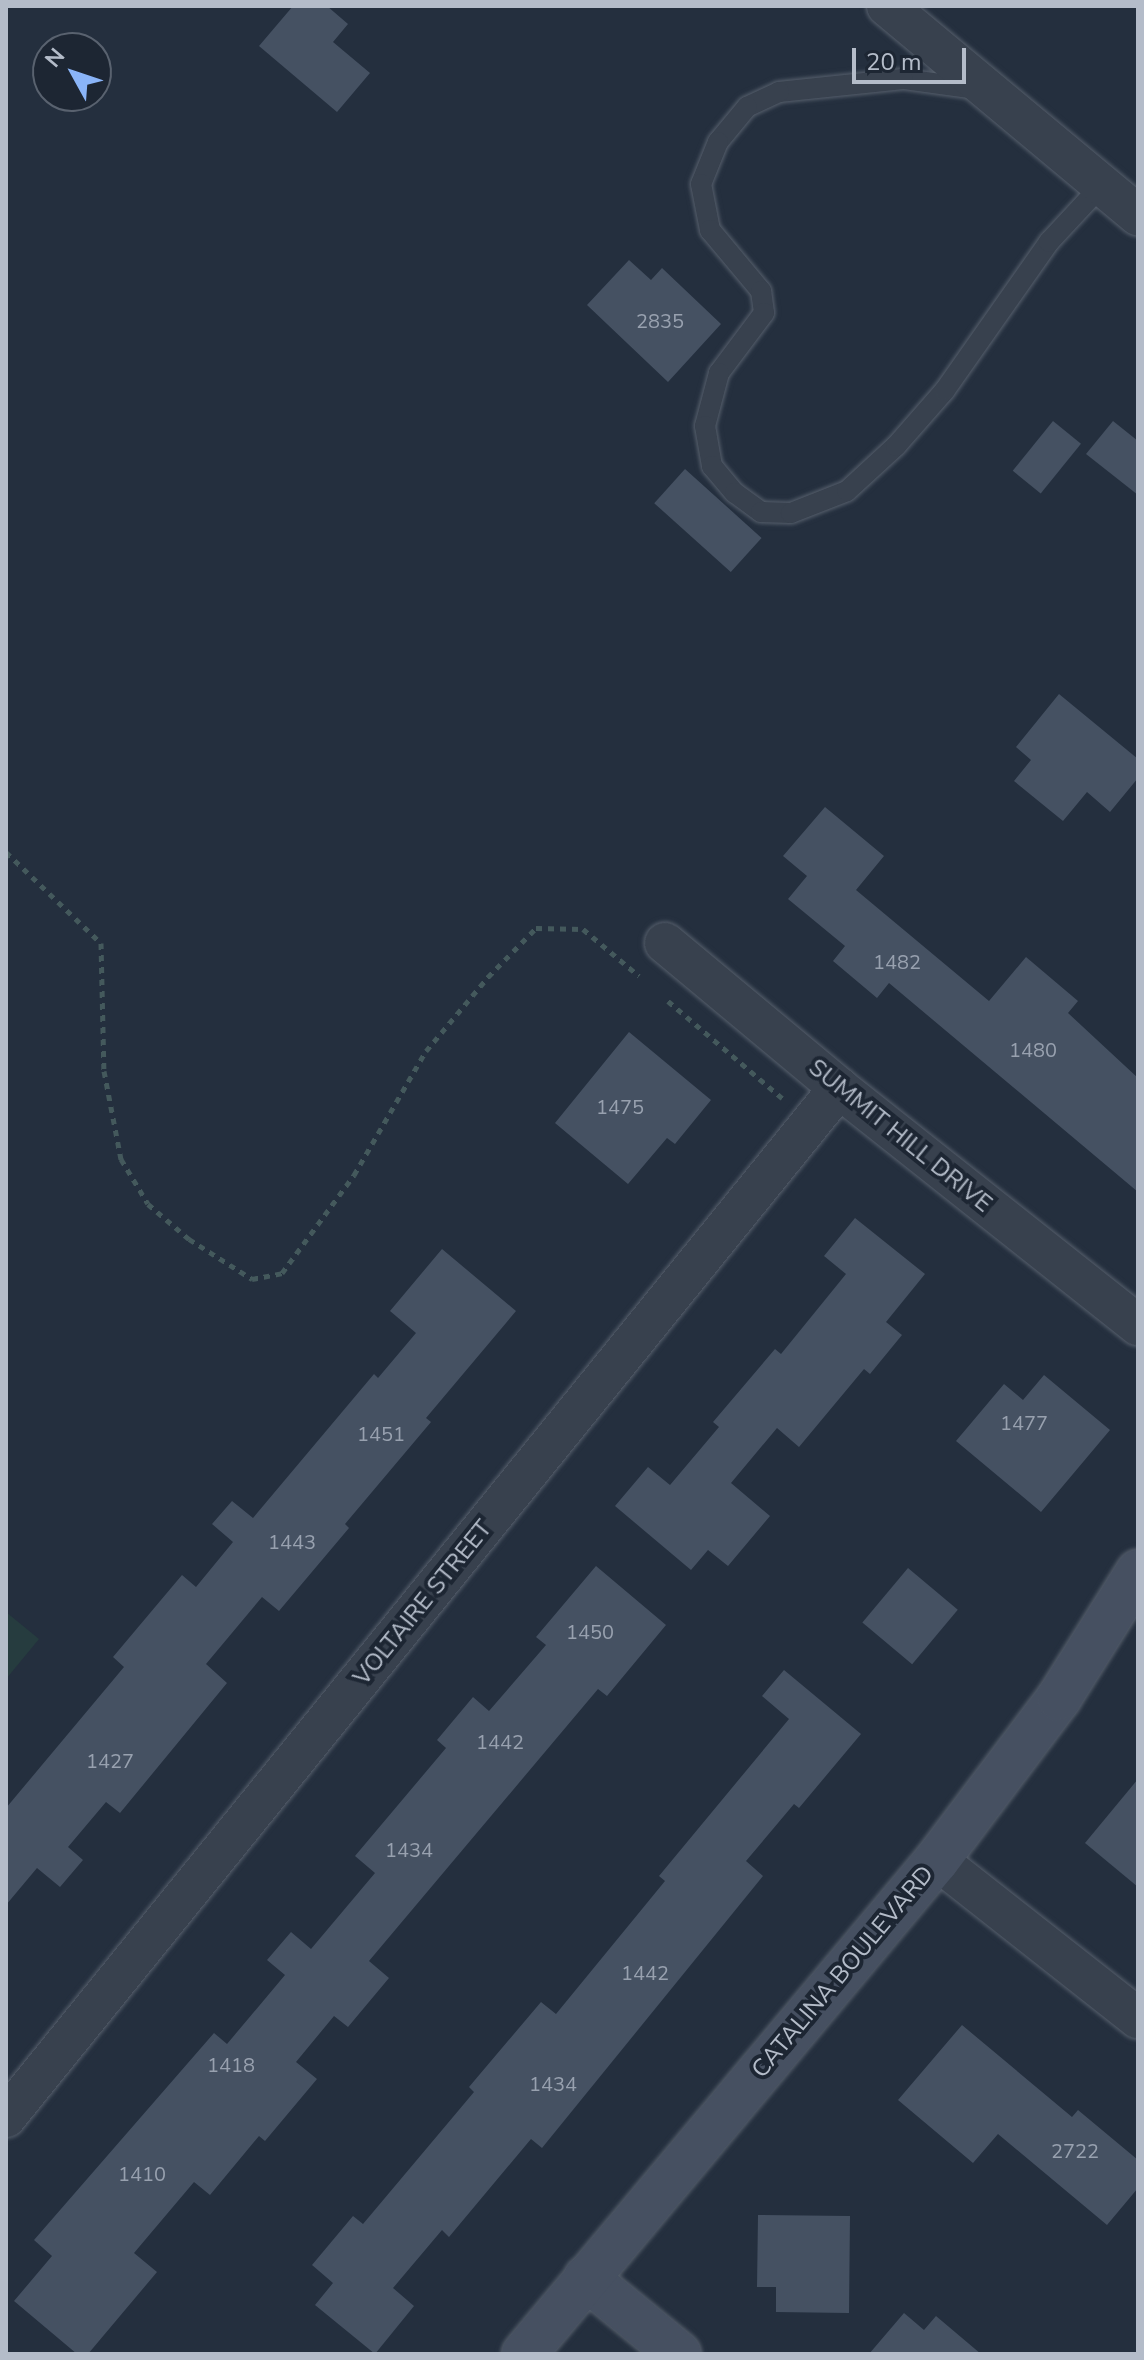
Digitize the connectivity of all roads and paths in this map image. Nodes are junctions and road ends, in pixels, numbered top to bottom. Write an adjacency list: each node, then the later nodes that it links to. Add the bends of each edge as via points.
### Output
1 (887, 6): 2 (street)
2 (989, 91): 3 (street); 3 (lane, via 903,79 779,92 747,107 718,142 701,184 710,230 761,291 764,313 719,373 705,426 712,466 735,493 761,512 791,513 847,491 945,390 1049,242)
3 (1102, 185): 4 (street)
4 (1138, 215)
5 (6, 852): 7 (path, via 101,943 104,1071 121,1159 148,1204 189,1239 252,1279 282,1273 354,1175 426,1051 536,928 583,929)
6 (665, 943): 9 (street, SUMMIT HILL DRIVE)
7 (643, 980)
8 (667, 1000): 10 (path)
9 (839, 1088): 11 (street, SUMMIT HILL DRIVE); 15 (street, VOLTAIRE STREET)
10 (787, 1102)
11 (1138, 1325)
12 (1138, 1572): 13 (street, CATALINA BOULEVARD, via 1059,1698)
13 (937, 1860): 14 (street); 16 (street, CATALINA BOULEVARD)
14 (1138, 2018)
15 (6, 2117)
16 (586, 2278): 17 (street, CATALINA BOULEVARD); 18 (street)
17 (524, 2354)
18 (679, 2354)

